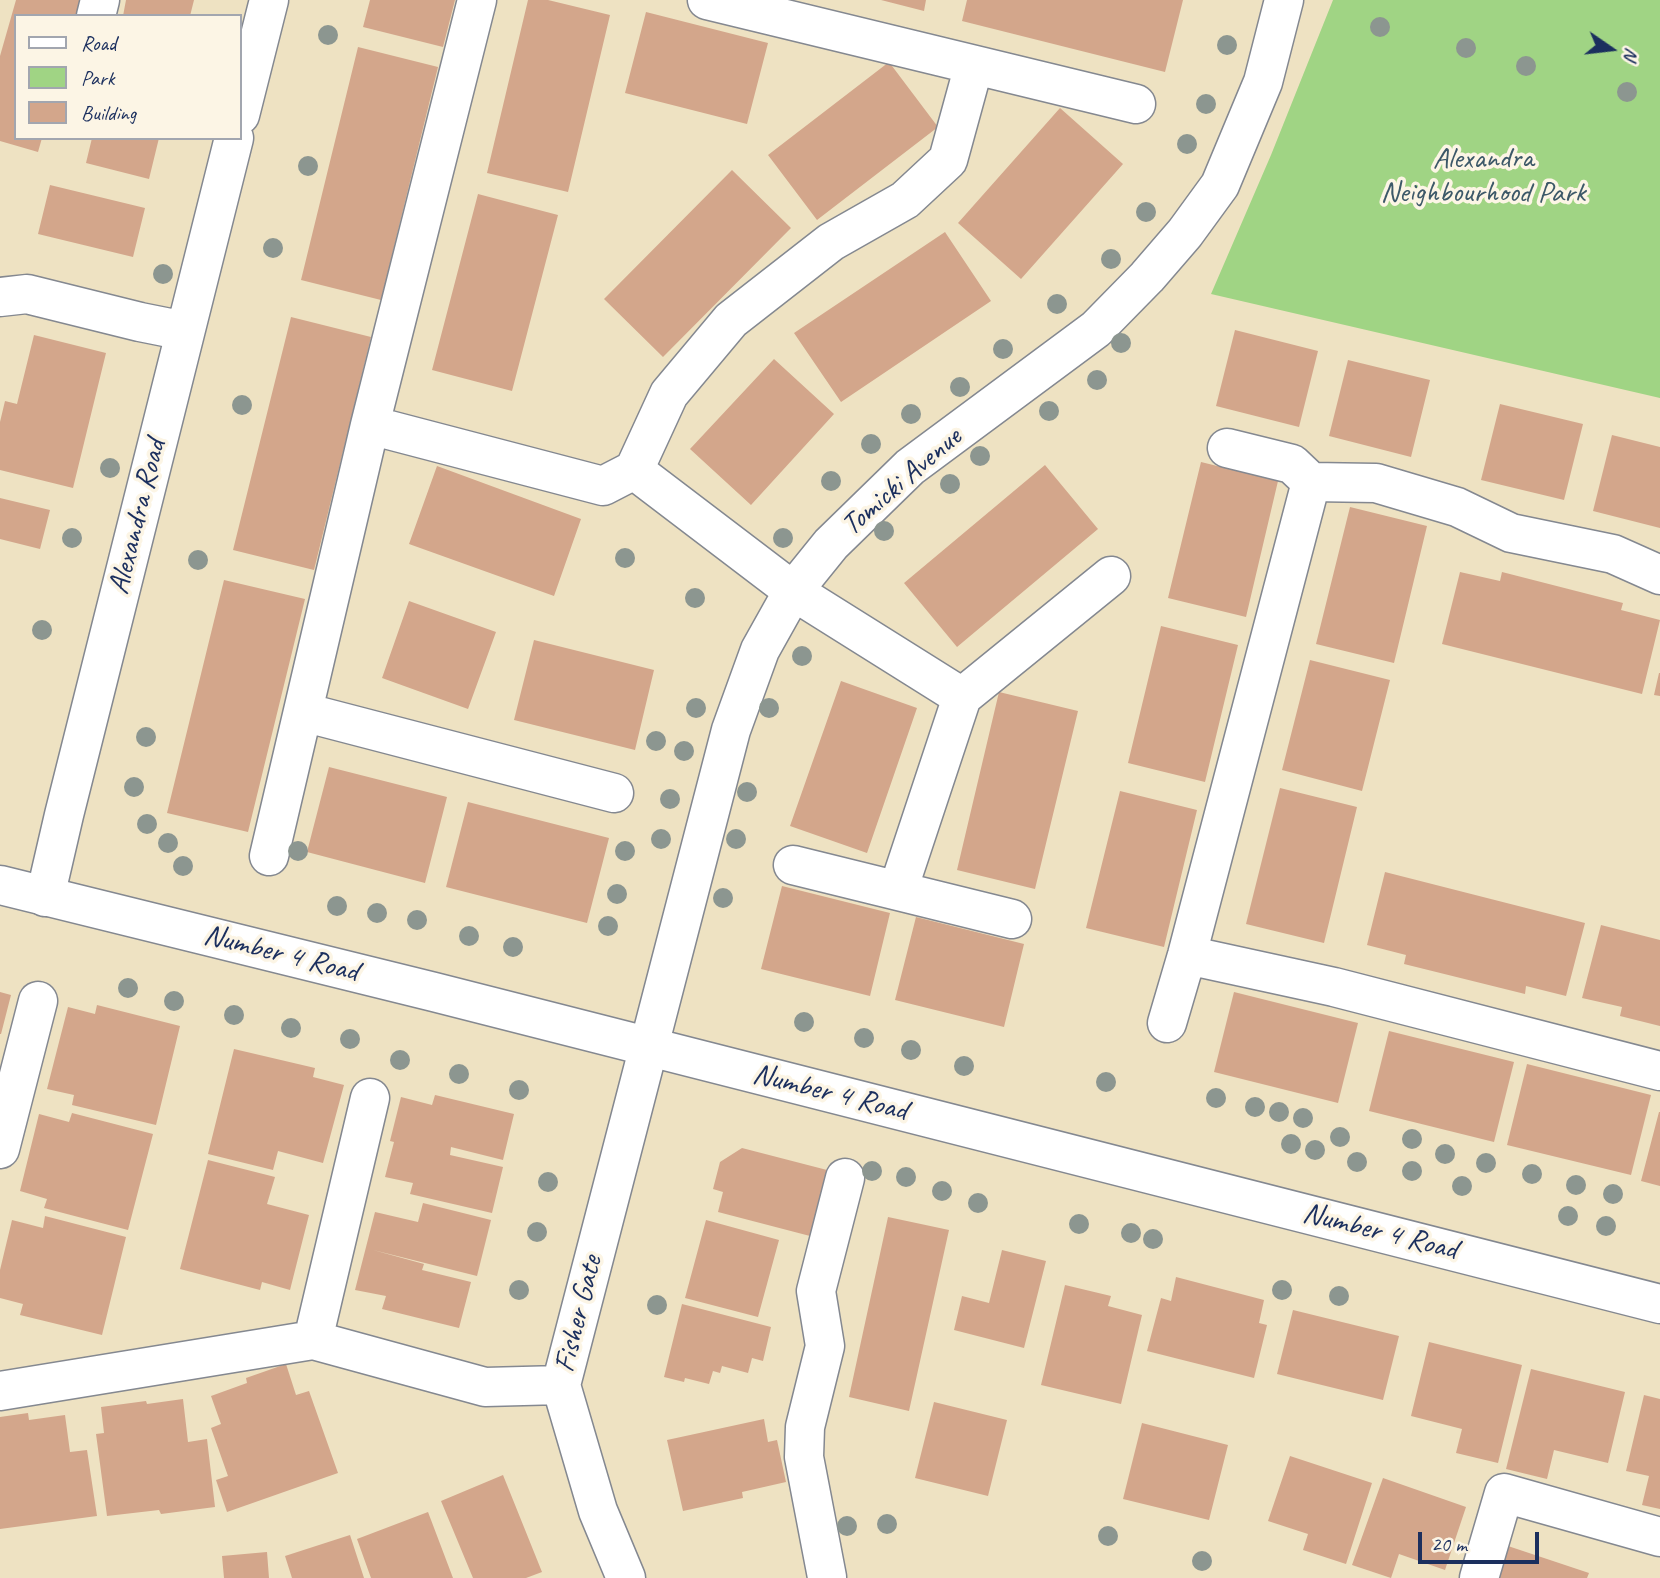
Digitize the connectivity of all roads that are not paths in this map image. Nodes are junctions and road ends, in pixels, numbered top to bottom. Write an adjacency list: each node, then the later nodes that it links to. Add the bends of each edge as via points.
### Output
1 (269, 0): 7 (street)
2 (477, 0): 11 (street)
3 (707, 0): 5 (street)
4 (1284, 0): 17 (street, Tomicki Avenue, via 1263,82 1220,185 1185,233 1096,330 910,467 831,544)
5 (974, 65): 6 (street); 13 (street, via 948,160 905,200 831,242 732,320 669,394)
6 (1136, 104)
7 (242, 107)
8 (233, 140): 10 (street, Alexandra Road)
9 (0, 297): 10 (street, via 27,295)
10 (185, 331): 25 (street, Alexandra Road)
11 (370, 425): 13 (street, via 603,486); 19 (street)
12 (1227, 448): 14 (street, via 1292,464)
13 (634, 470): 17 (street)
14 (1311, 481): 15 (street, via 1376,483 1457,508 1511,533 1613,554); 27 (street)
15 (1660, 575)
16 (1111, 576): 18 (street)
17 (793, 591): 18 (street); 30 (street, Tomicki Avenue, via 760,650 731,730)
18 (962, 697): 24 (street)
19 (303, 712): 20 (street); 21 (street)
20 (614, 793)
21 (269, 856)
22 (793, 865): 24 (street)
23 (0, 885): 25 (street, Number 4 Road)
24 (898, 890): 26 (street)
25 (45, 897): 30 (street, Number 4 Road)
26 (1012, 919)
27 (1187, 955): 29 (street); 31 (street, via 1334,987)
28 (38, 1001): 33 (street)
29 (1167, 1023)
30 (648, 1046): 35 (street, Number 4 Road); 37 (street, Fisher Gate)
31 (1660, 1071)
32 (370, 1098): 36 (street)
33 (0, 1149)
34 (845, 1178): 41 (street, via 816,1291 825,1346 806,1427 804,1457)
35 (1660, 1304)
36 (313, 1340): 37 (street, via 485,1387); 38 (street)
37 (561, 1385): 40 (street, Fisher Gate, via 598,1511)
38 (0, 1391)
39 (1660, 1537): 42 (street, via 1504,1493)
40 (626, 1578)
41 (828, 1578)
42 (1479, 1578)

